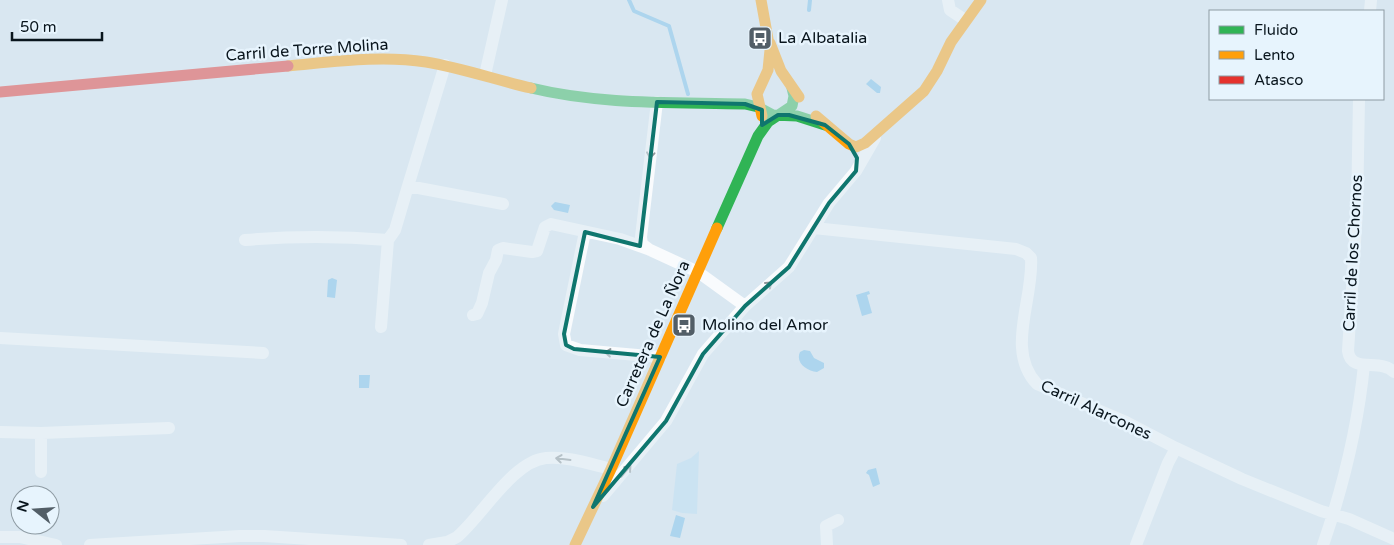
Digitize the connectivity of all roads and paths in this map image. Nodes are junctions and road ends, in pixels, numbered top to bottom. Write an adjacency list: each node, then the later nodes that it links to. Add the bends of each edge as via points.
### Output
1 (502, 0): 8 (street)
2 (761, 0): 6 (street)
3 (948, 0): 5 (street, via 950,10)
4 (981, 0): 5 (street)
5 (965, 20): 18 (street, via 931,82)
6 (770, 43): 9 (street, via 770,66); 10 (street)
7 (445, 65): 8 (street, Carril de Torre Molina); 11 (street, Carril de Torre Molina, via 384,59); 22 (street)
8 (485, 75): 13 (street, Carril de Torre Molina, via 554,94)
9 (760, 86): 10 (street, via 766,80 778,78); 14 (street, via 748,98); 15 (street, via 757,100)
10 (791, 86): 16 (street, via 794,94 792,106); 17 (street)
11 (0, 92)
12 (1359, 100): 38 (street, Carril de los Chornos, via 1357,210 1348,351 1354,362)
13 (657, 102): 14 (street, Carril de Torre Molina); 24 (street, one-way to 24)
14 (732, 104): 15 (street, Carril de Torre Molina, via 751,105)
15 (762, 110): 16 (street); 19 (street)
16 (778, 115): 17 (street, via 797,116); 19 (street)
17 (825, 125): 20 (street)
18 (880, 130): 20 (street, via 860,146); 21 (street)
19 (758, 136): 31 (street, Carretera de La Ñora)
20 (848, 144): 21 (street, via 857,158)
21 (856, 171): 25 (street, via 829,203)
22 (408, 186): 23 (street); 29 (street, via 395,230)
23 (503, 204)
24 (642, 223): 27 (street, via 635,234); 30 (street, via 641,242)
25 (814, 228): 32 (street, one-way to 25, via 789,267); 43 (street, Carril Alarcones, via 1026,253 1031,258 1032,273 1022,352 1024,364 1033,380)
26 (585, 232): 27 (street); 33 (street, via 548,225 543,230 537,252 500,248 489,273 479,311); 37 (street, one-way to 26, via 580,350 566,345 564,334)
27 (620, 239): 30 (street)
28 (245, 240): 29 (street, via 284,236)
29 (388, 240): 34 (street)
30 (651, 251): 31 (street)
31 (698, 272): 32 (street); 37 (street, Carretera de La Ñora)
32 (745, 306): 46 (street, one-way to 32, via 666,421 703,354)
33 (473, 315)
34 (381, 326)
35 (0, 338): 36 (street)
36 (263, 353)
37 (660, 357): 44 (street, Carretera de La Ñora)
38 (1364, 364): 39 (street); 47 (street, via 1354,429)
39 (1392, 366)
40 (168, 428): 42 (street)
41 (0, 432): 42 (street)
42 (41, 433): 45 (street)
43 (1176, 448): 47 (street, Carril Alarcones, via 1242,479); 60 (street)
44 (611, 469): 46 (street, Carretera de La Ñora); 49 (street, one-way to 49, via 562,458 532,462 511,478)
45 (40, 472)
46 (593, 507): 58 (street, Carretera de La Ñora)
47 (1334, 514): 51 (street, Carril Alarcones); 61 (street)
48 (838, 520): 59 (street, via 826,526)
49 (464, 531): 56 (street, via 453,540); 57 (street)
50 (0, 537): 53 (street, via 20,537)
51 (1394, 539)
52 (264, 541): 54 (street, via 181,539); 55 (street)
53 (56, 545)
54 (90, 545)
55 (401, 545)
56 (429, 545)
57 (461, 545)
58 (575, 545)
59 (827, 545)
60 (1136, 545)
61 (1323, 545)

